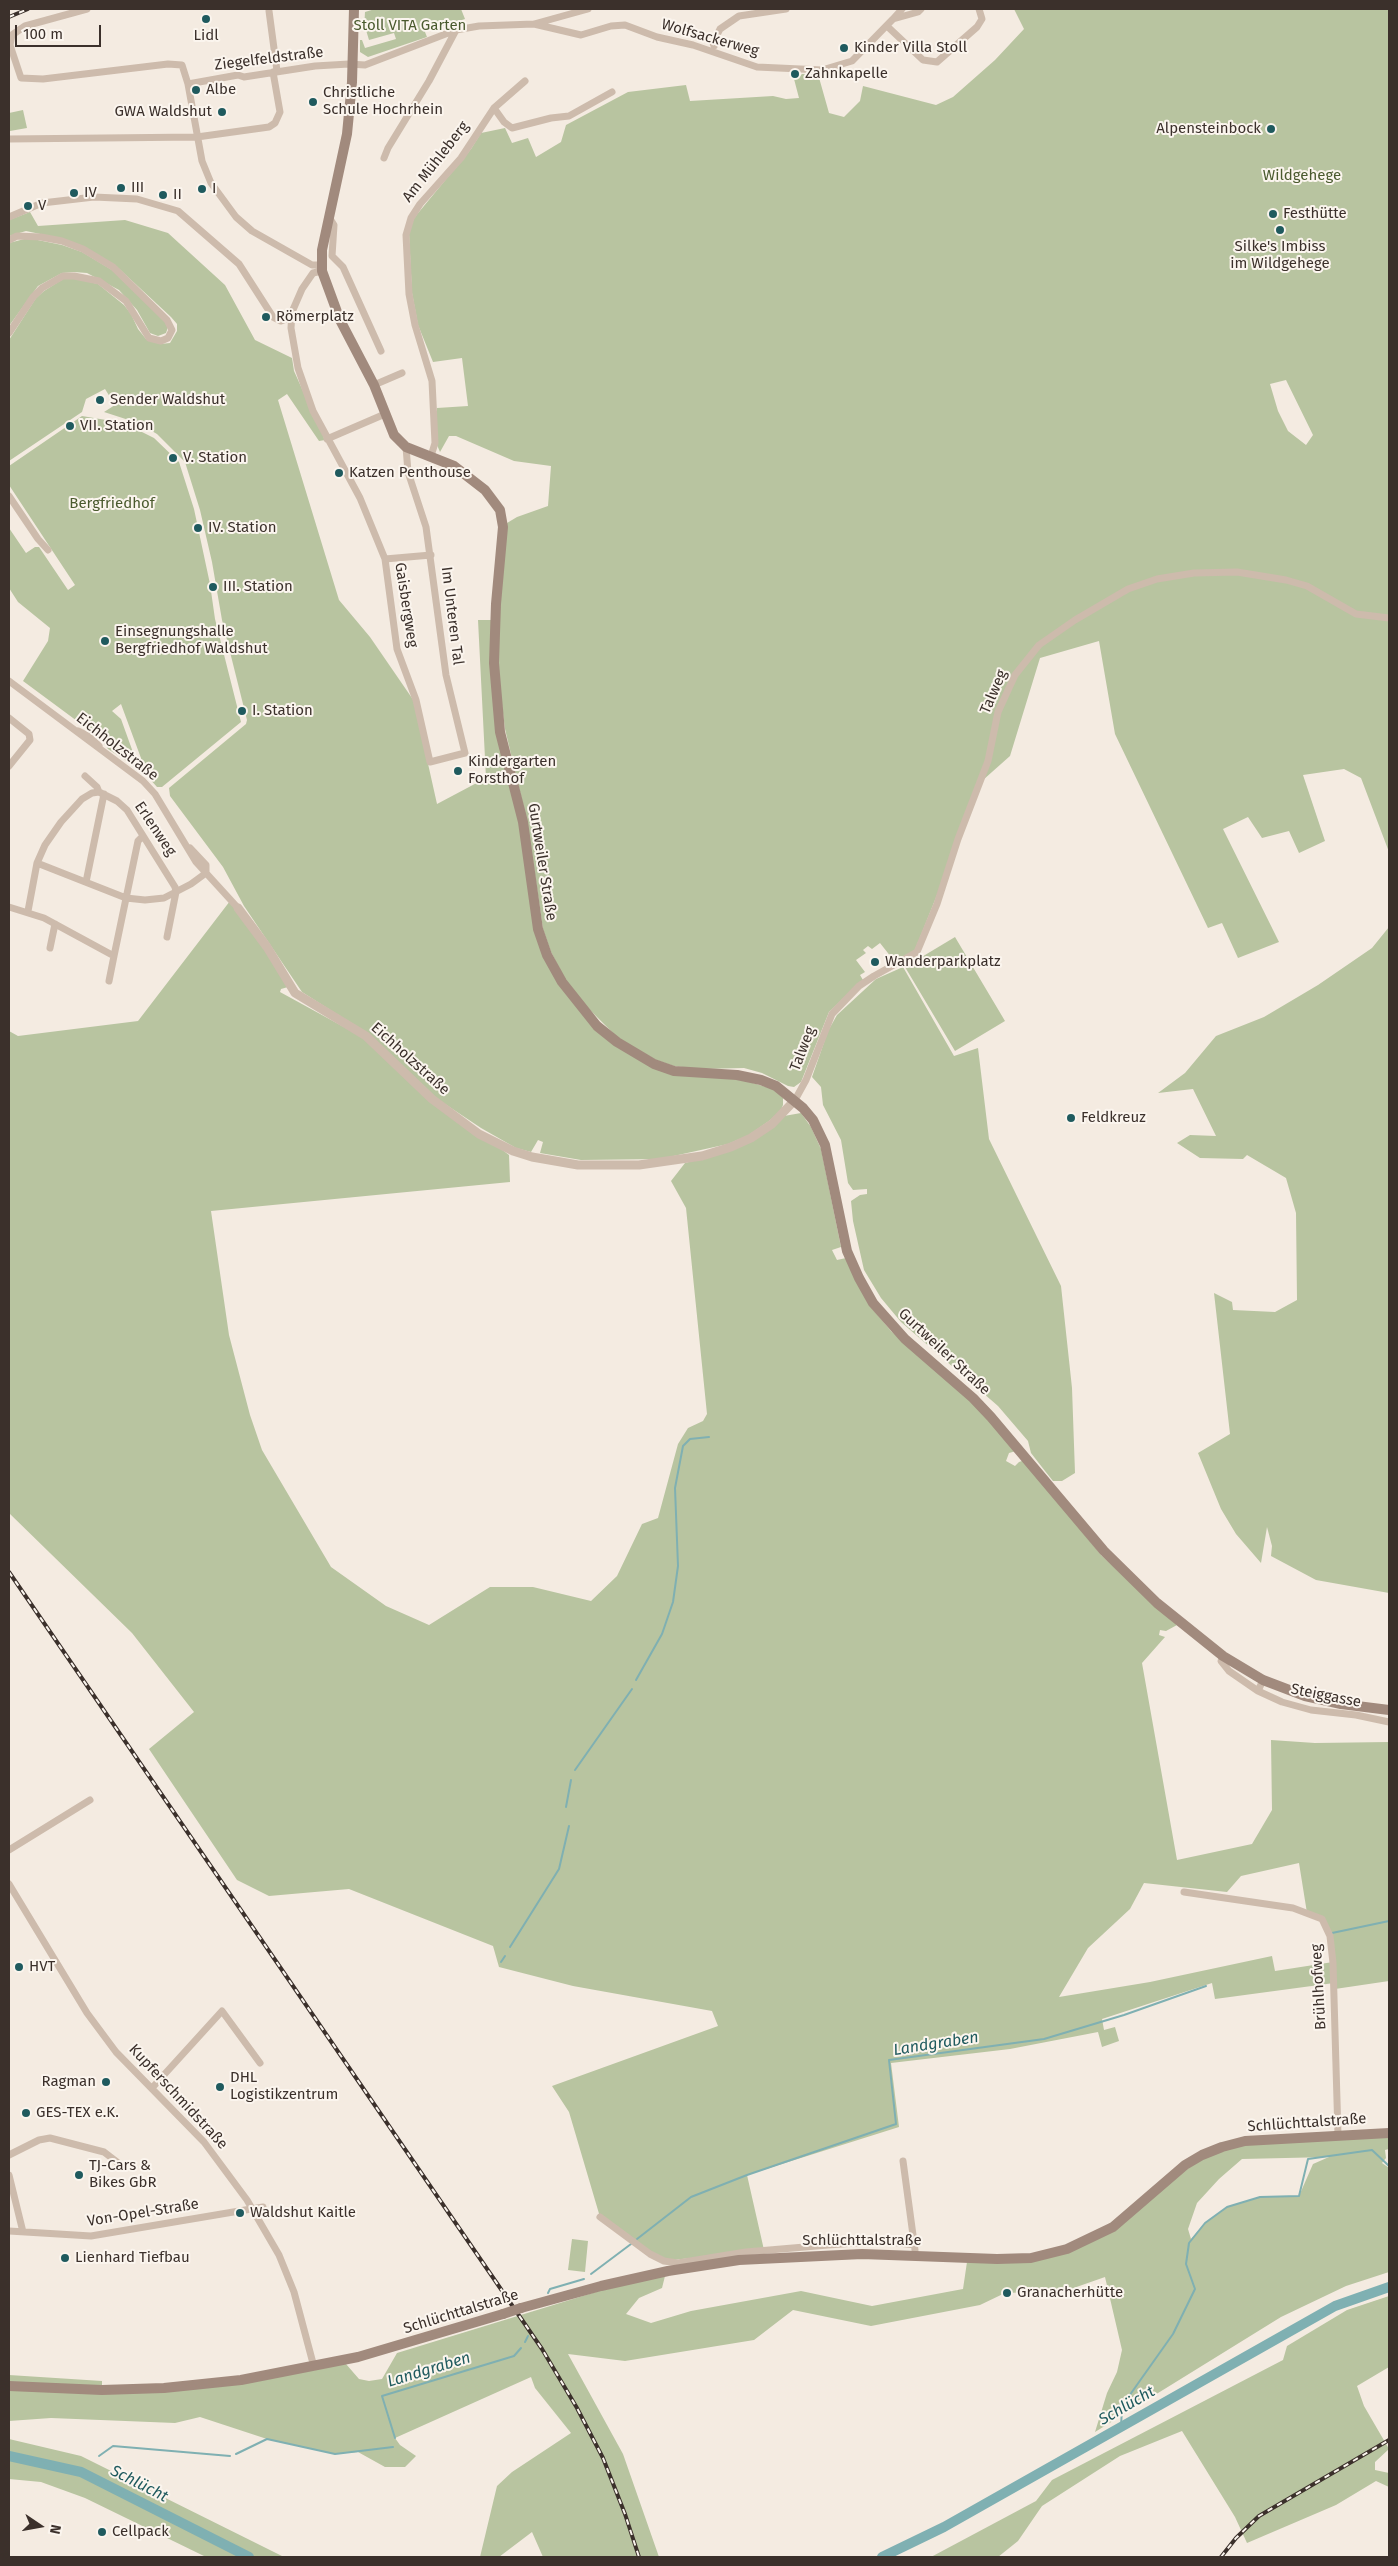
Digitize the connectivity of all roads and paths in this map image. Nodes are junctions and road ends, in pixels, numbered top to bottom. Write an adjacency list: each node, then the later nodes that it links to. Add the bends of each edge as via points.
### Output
1 (87, 9): 17 (street, via 26,26 12,35 10,45 21,78 168,64 182,65)
2 (354, 9): 14 (main road, Gurtweiler Straße)
3 (588, 9): 10 (street)
4 (786, 9): 13 (street, via 739,16 720,30 712,43)
5 (902, 9): 9 (street, Wolfsackerweg)
6 (922, 9): 9 (street)
7 (979, 9): 11 (street, via 982,19 977,27 937,62 923,60)
8 (269, 11): 15 (street)
9 (893, 19): 11 (street, Wolfsackerweg)
10 (534, 24): 11 (street, Wolfsackerweg, via 580,35 624,25 656,37 693,44 757,67 809,70 833,68 852,61); 12 (street, Ziegelfeldstraße)
11 (888, 26)
12 (456, 30): 14 (street, Ziegelfeldstraße, via 365,66); 22 (street)
13 (714, 46)
14 (353, 64): 15 (street, Ziegelfeldstraße); 24 (main road, Gurtweiler Straße, via 348,134)
15 (275, 71): 17 (street, Ziegelfeldstraße, via 244,77 238,74); 20 (street, via 280,112 276,123 269,127)
16 (525, 81): 19 (street, Am Mühleberg)
17 (188, 84): 20 (street)
18 (612, 92): 19 (street, via 569,116 512,128)
19 (494, 108): 35 (street, Am Mühleberg, via 461,158 420,204 406,234 407,278 415,325 432,381 435,443)
20 (197, 137): 21 (street); 26 (street, via 211,183 236,217 285,251)
21 (9, 139)
22 (384, 158)
23 (9, 216): 27 (street, via 42,203 94,197 137,199 178,211 239,264 272,317 281,322)
24 (329, 216): 26 (main road, Gurtweiler Straße); 29 (street, Gurtweiler Straße, via 334,225 332,256 343,267)
25 (9, 240): 28 (street, via 16,236 41,237 84,249 113,267 167,320 172,330 164,340 149,338 126,301 98,281 63,276 33,297)
26 (321, 268): 27 (street, via 312,273); 31 (main road, Gurtweiler Straße, via 340,320)
27 (290, 317): 33 (street, Gaisbergweg, via 298,368 313,411)
28 (9, 333)
29 (381, 351)
30 (402, 373): 31 (street)
31 (374, 385): 32 (main road, Gurtweiler Straße)
32 (385, 414): 33 (street); 34 (main road, Gurtweiler Straße, via 394,435)
33 (327, 438): 39 (street, Gaisbergweg, via 360,498)
34 (406, 446): 35 (main road, Gurtweiler Straße); 38 (street, Im Unteren Tal, via 408,472 426,527)
35 (431, 456): 61 (main road, Gurtweiler Straße, via 446,461 470,478 497,504 502,515 494,663 500,732 523,822 538,929 547,955 562,982 597,1026 654,1064 674,1071 737,1074 754,1078 776,1086)
36 (9, 496): 37 (street)
37 (48, 550)
38 (431, 555): 39 (street); 43 (street, Im Unteren Tal, via 446,675 466,753)
39 (385, 559): 43 (street, Gaisbergweg, via 397,649 416,700)
40 (1389, 618): 61 (street, Talweg, via 1356,614 1307,586 1286,580 1237,572 1194,573 1157,579 1128,589 1039,645 1015,675 998,712 988,761 918,952 859,986 832,1014)
41 (10, 684): 49 (street, Eichholzstraße, via 143,781 155,794 186,846 206,865)
42 (9, 718): 44 (street, via 29,734 30,740)
43 (430, 762)
44 (9, 766)
45 (85, 776): 46 (street, Erlenweg)
46 (101, 793): 47 (street, Erlenweg, via 127,810); 48 (street, via 92,792 82,799 61,822); 50 (street)
47 (143, 836): 51 (street, Erlenweg); 52 (street, via 138,841)
48 (37, 863): 50 (street); 55 (street)
49 (206, 874): 51 (street); 54 (street, Eichholzstraße)
50 (86, 882): 52 (street)
51 (176, 892): 52 (street, via 164,898); 57 (street)
52 (126, 898): 59 (street)
53 (9, 907): 55 (street)
54 (238, 908): 61 (street, Eichholzstraße, via 295,993 366,1036 432,1099 479,1134 513,1151 578,1165 667,1162 709,1154 751,1138 772,1124)
55 (28, 911): 56 (street)
56 (55, 924): 58 (street); 59 (street)
57 (168, 936)
58 (50, 948)
59 (114, 956): 60 (street)
60 (109, 981)
61 (795, 1100): 62 (main road, Gurtweiler Straße, via 814,1120 821,1134 829,1156 838,1214 848,1251 873,1303 905,1339 991,1417 1129,1578 1187,1630)
62 (1222, 1656): 63 (main road, Gurtweiler Straße); 64 (street, Steiggasse, via 1221,1661 1229,1671)
63 (1263, 1680): 64 (street); 65 (main road, Gurtweiler Straße, via 1304,1696)
64 (1258, 1691): 66 (street, Steiggasse, via 1311,1710)
65 (1389, 1710)
66 (1389, 1722)
67 (90, 1800): 68 (street)
68 (9, 1850)
69 (9, 1884): 72 (street, Kupferschmidstraße, via 87,2012 116,2052)
70 (1184, 1892): 74 (street, Brühlhofweg, via 1293,1908 1322,1919 1330,1936 1333,1963)
71 (260, 2063): 72 (street, via 222,2011)
72 (152, 2088): 80 (street, Kupferschmidstraße, via 204,2142)
73 (1389, 2133): 74 (main road, Schlüchttalstraße)
74 (1338, 2135): 84 (main road, Schlüchttalstraße, via 1245,2141 1202,2155 1185,2165 1113,2227 1067,2249 1031,2258 997,2259)
75 (9, 2155): 77 (street, via 50,2138 104,2152)
76 (903, 2161): 84 (street)
77 (117, 2162)
78 (9, 2175): 83 (street)
79 (263, 2207): 80 (street, Von-Opel-Straße)
80 (252, 2209): 83 (street, Von-Opel-Straße, via 91,2236); 85 (street, Kupferschmidstraße, via 279,2255 294,2292)
81 (600, 2217): 84 (street, via 664,2262 882,2242)
82 (9, 2231): 83 (street, Von-Opel-Straße)
83 (23, 2232)
84 (915, 2250): 85 (main road, Schlüchttalstraße, bridge, via 740,2260 611,2284 397,2347)
85 (314, 2367): 86 (main road, Schlüchttalstraße, via 242,2380 164,2388 102,2390)
86 (9, 2386)

